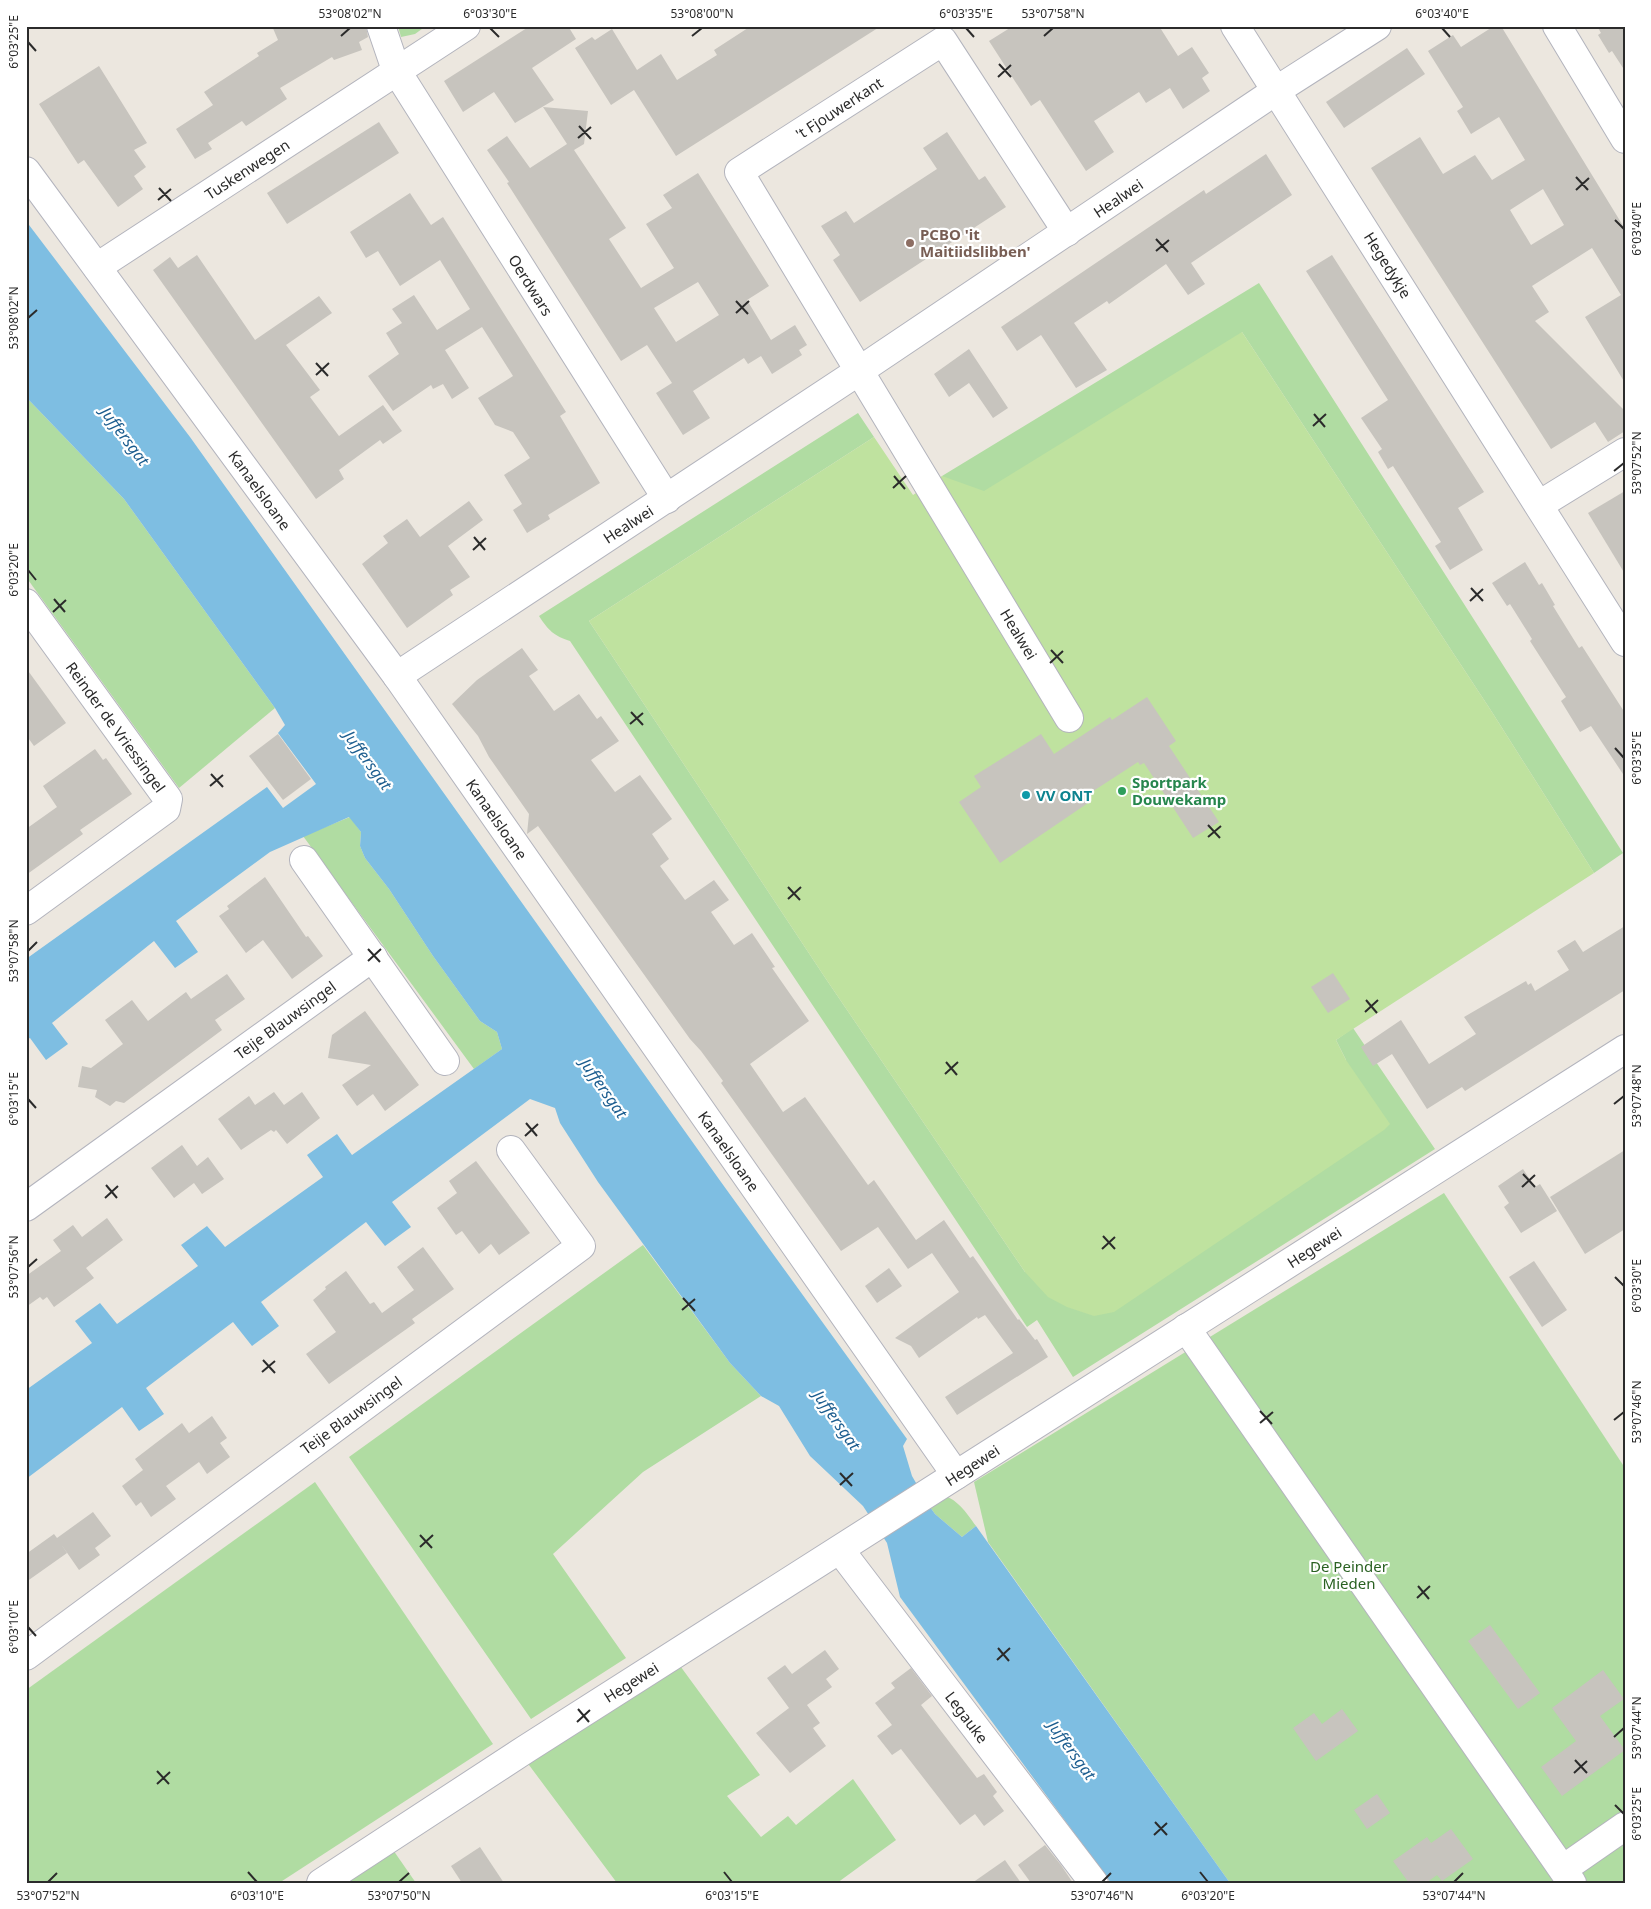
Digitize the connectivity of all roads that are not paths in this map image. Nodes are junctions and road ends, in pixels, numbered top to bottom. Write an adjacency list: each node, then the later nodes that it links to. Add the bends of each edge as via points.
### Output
1 (381, 26): 6 (street)
2 (466, 26): 6 (street, Tuskenwegen)
3 (1235, 26): 7 (street, Hegedykje)
4 (1378, 26): 7 (street, Healwei)
5 (1557, 26): 8 (street)
6 (396, 70): 11 (street, Tuskenwegen); 14 (street, Oerdwars)
7 (1277, 90): 10 (street, Healwei); 15 (street, Hegedykje)
8 (1625, 139)
9 (26, 171): 11 (street, Kanaelsloane)
10 (1067, 232): 12 (street, Healwei); 12 (street, 't Fjouwerkant, via 943,41 739,172)
11 (97, 267): 18 (street, Kanaelsloane)
12 (859, 371): 14 (street, Healwei); 19 (street, Healwei)
13 (1625, 452): 15 (street)
14 (667, 499): 18 (street, Healwei)
15 (1539, 505): 17 (street, Hegedykje)
16 (26, 603): 21 (street, Reinder de Vriessingel, via 168,799 166,809)
17 (1625, 642)
18 (396, 676): 28 (street, Kanaelsloane)
19 (1069, 718)
20 (304, 860): 22 (street)
21 (26, 911)
22 (373, 957): 24 (street); 26 (street, Teije Blauwsingel)
23 (1625, 1049): 27 (street, Hegewei)
24 (444, 1061)
25 (511, 1150): 30 (street, Teije Blauwsingel, via 581,1246)
26 (26, 1207)
27 (1186, 1328): 28 (street, Hegewei); 32 (street)
28 (949, 1480): 29 (street, Hegewei)
29 (840, 1550): 33 (street, Hegewei); 34 (street, Legauke)
30 (26, 1656)
31 (1625, 1826): 32 (street)
32 (1567, 1876)
33 (321, 1883)
34 (1094, 1883)

